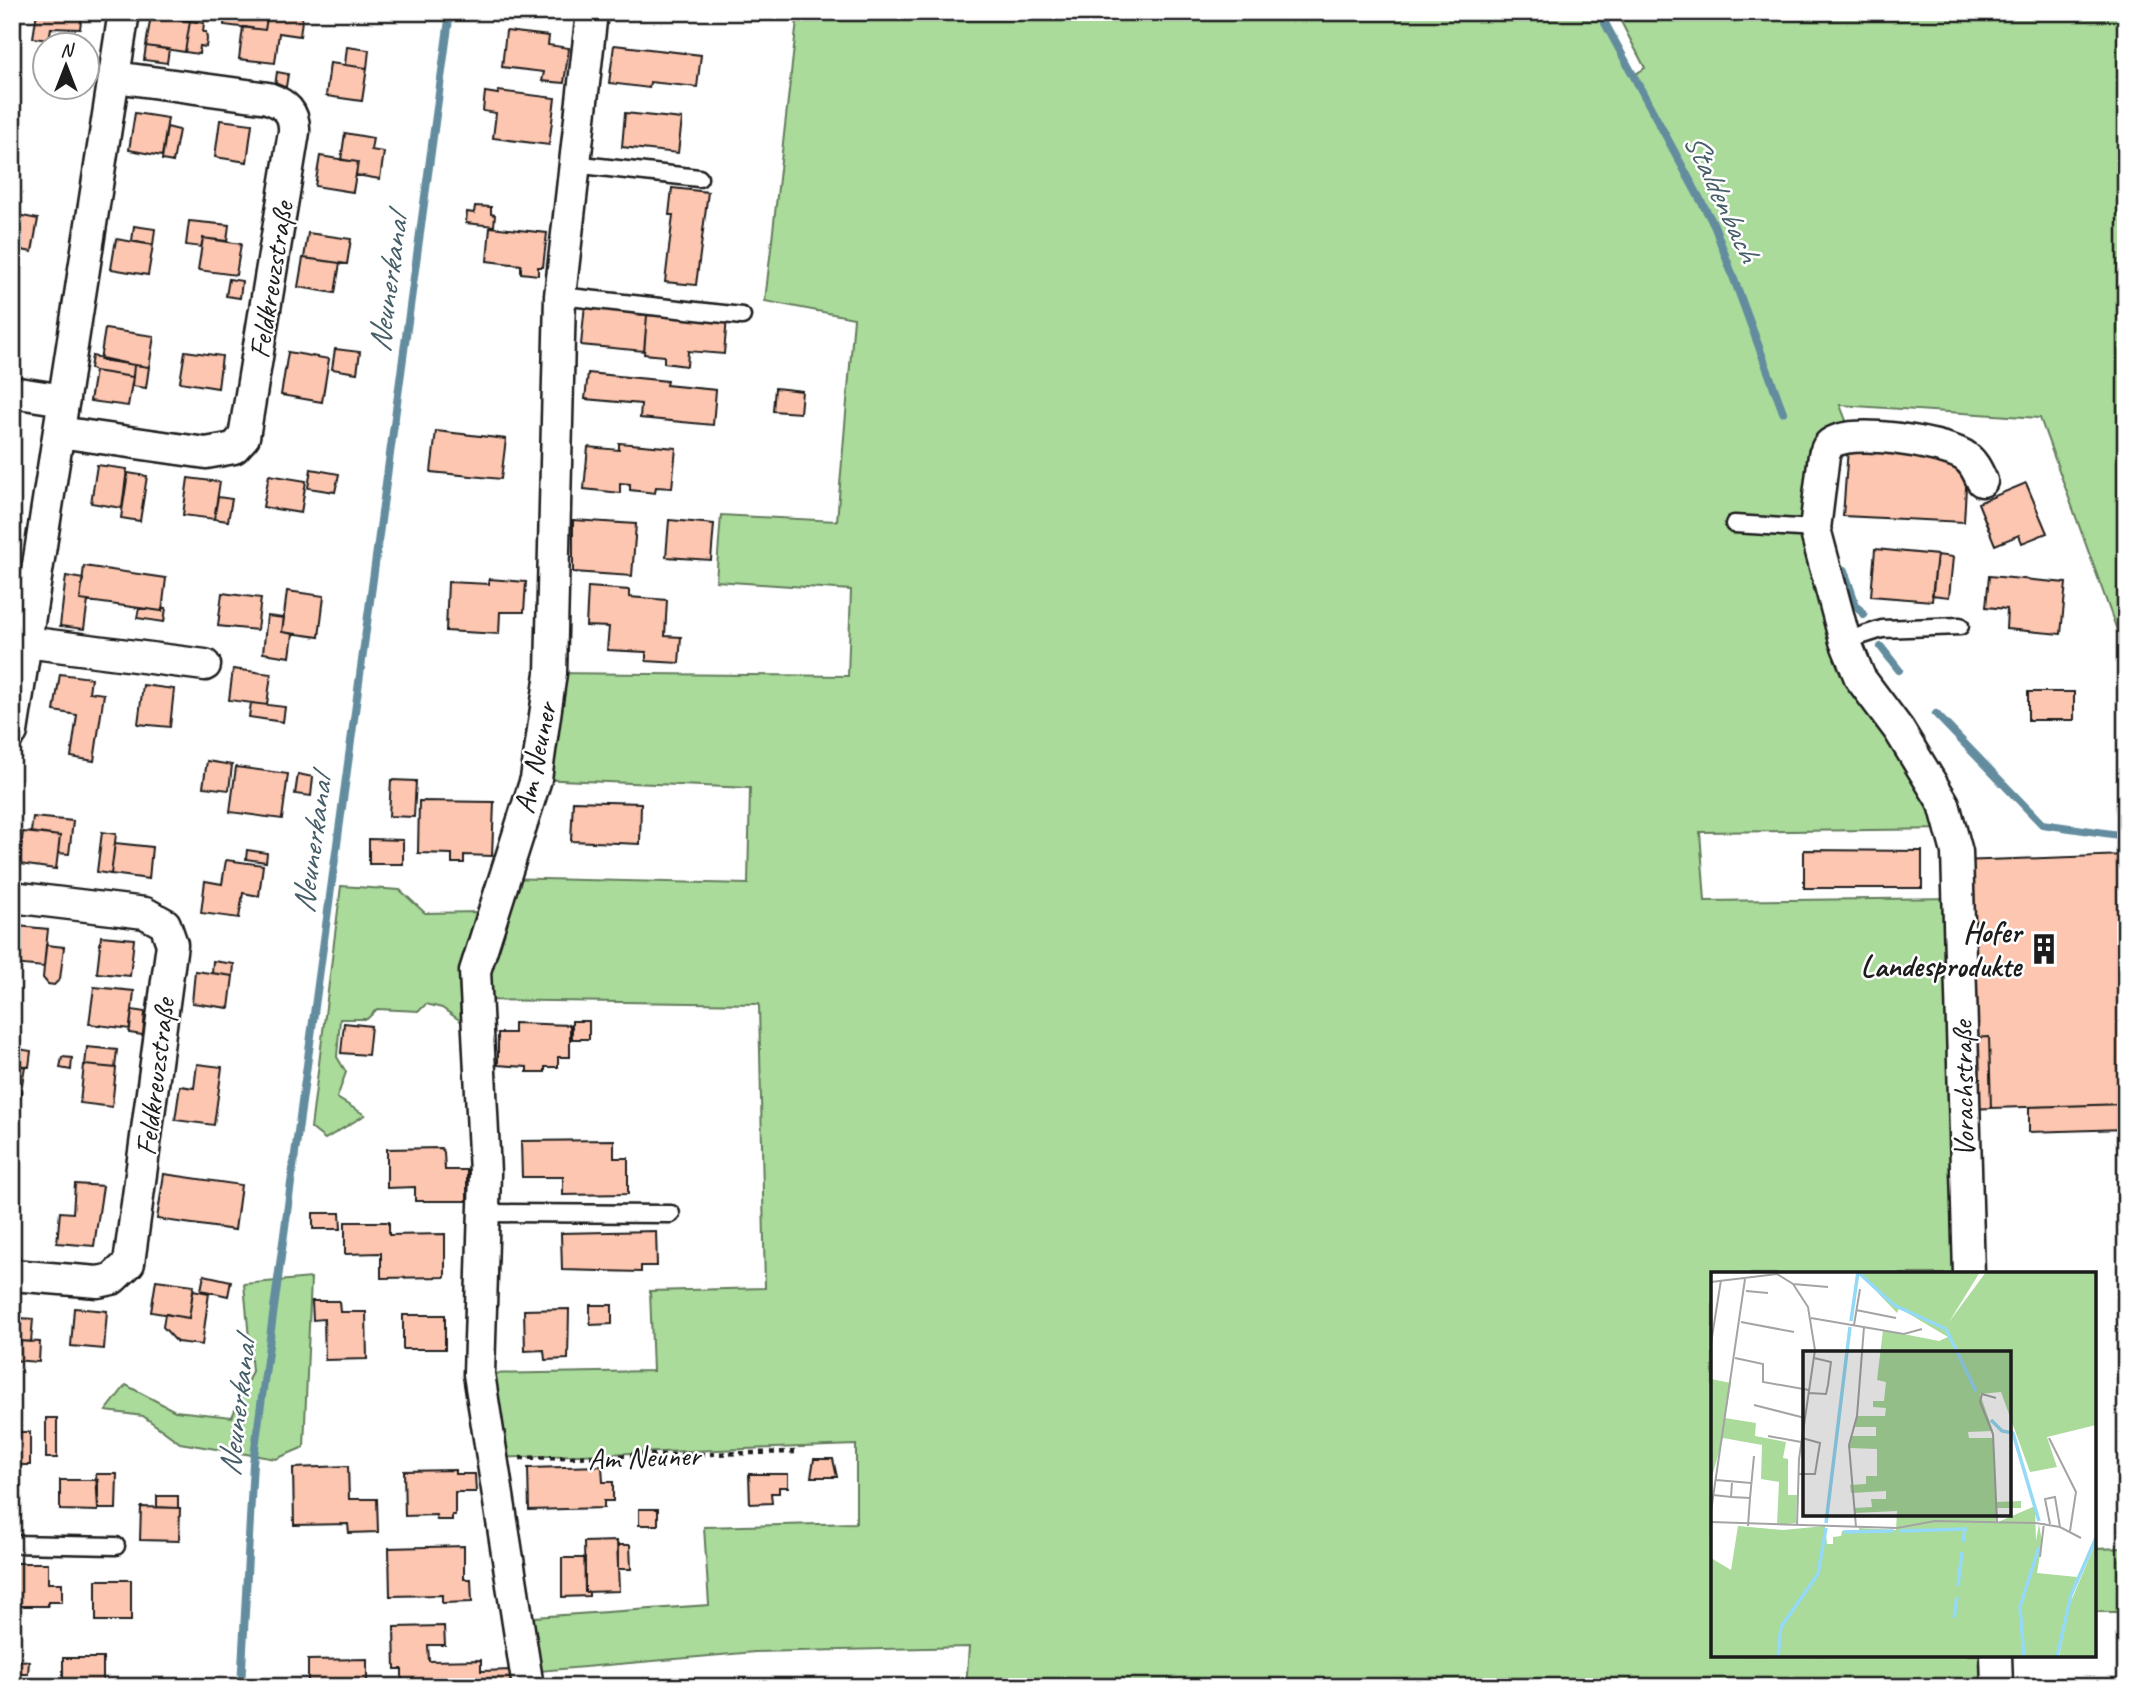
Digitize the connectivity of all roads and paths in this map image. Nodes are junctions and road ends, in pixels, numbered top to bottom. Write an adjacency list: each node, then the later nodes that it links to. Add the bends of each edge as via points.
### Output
1 (124, 12): 3 (street)
2 (592, 12): 4 (street, Am Neuner)
3 (115, 77): 9 (street); 10 (street, Feldkreuzstraße, via 268,97 283,103 291,113 294,132 256,380 244,437 234,448 220,452)
4 (573, 164): 5 (lane); 6 (street, Am Neuner)
5 (699, 178)
6 (560, 296): 7 (lane); 21 (street, Am Neuner, via 551,673 536,779 475,971)
7 (742, 316)
8 (12, 392): 9 (street)
9 (64, 400): 10 (street)
10 (59, 432): 16 (street)
11 (1982, 481): 13 (street, Vorachstraße, via 1964,455 1942,447 1888,438 1840,439 1829,444 1824,455)
12 (1734, 524): 13 (lane)
13 (1815, 529): 15 (street, Vorachstraße)
14 (1959, 626): 15 (lane, via 1882,629)
15 (1845, 641): 23 (street, Vorachstraße, via 1860,678 1944,804 1957,852)
16 (26, 642): 17 (street); 18 (street)
17 (205, 665)
18 (15, 691): 19 (street)
19 (12, 732)
20 (12, 897): 24 (street, Feldkreuzstraße, via 145,913 165,924 172,944 128,1263 112,1279 98,1282)
21 (485, 1213): 22 (lane); 26 (street, Am Neuner, via 479,1374)
22 (671, 1214)
23 (1969, 1272)
24 (12, 1275)
25 (797, 1451): 26 (path, Am Neuner)
26 (491, 1458): 30 (street, Am Neuner)
27 (12, 1544): 28 (lane)
28 (116, 1546)
29 (1996, 1657): 31 (street)
30 (528, 1687)
31 (1997, 1687)

